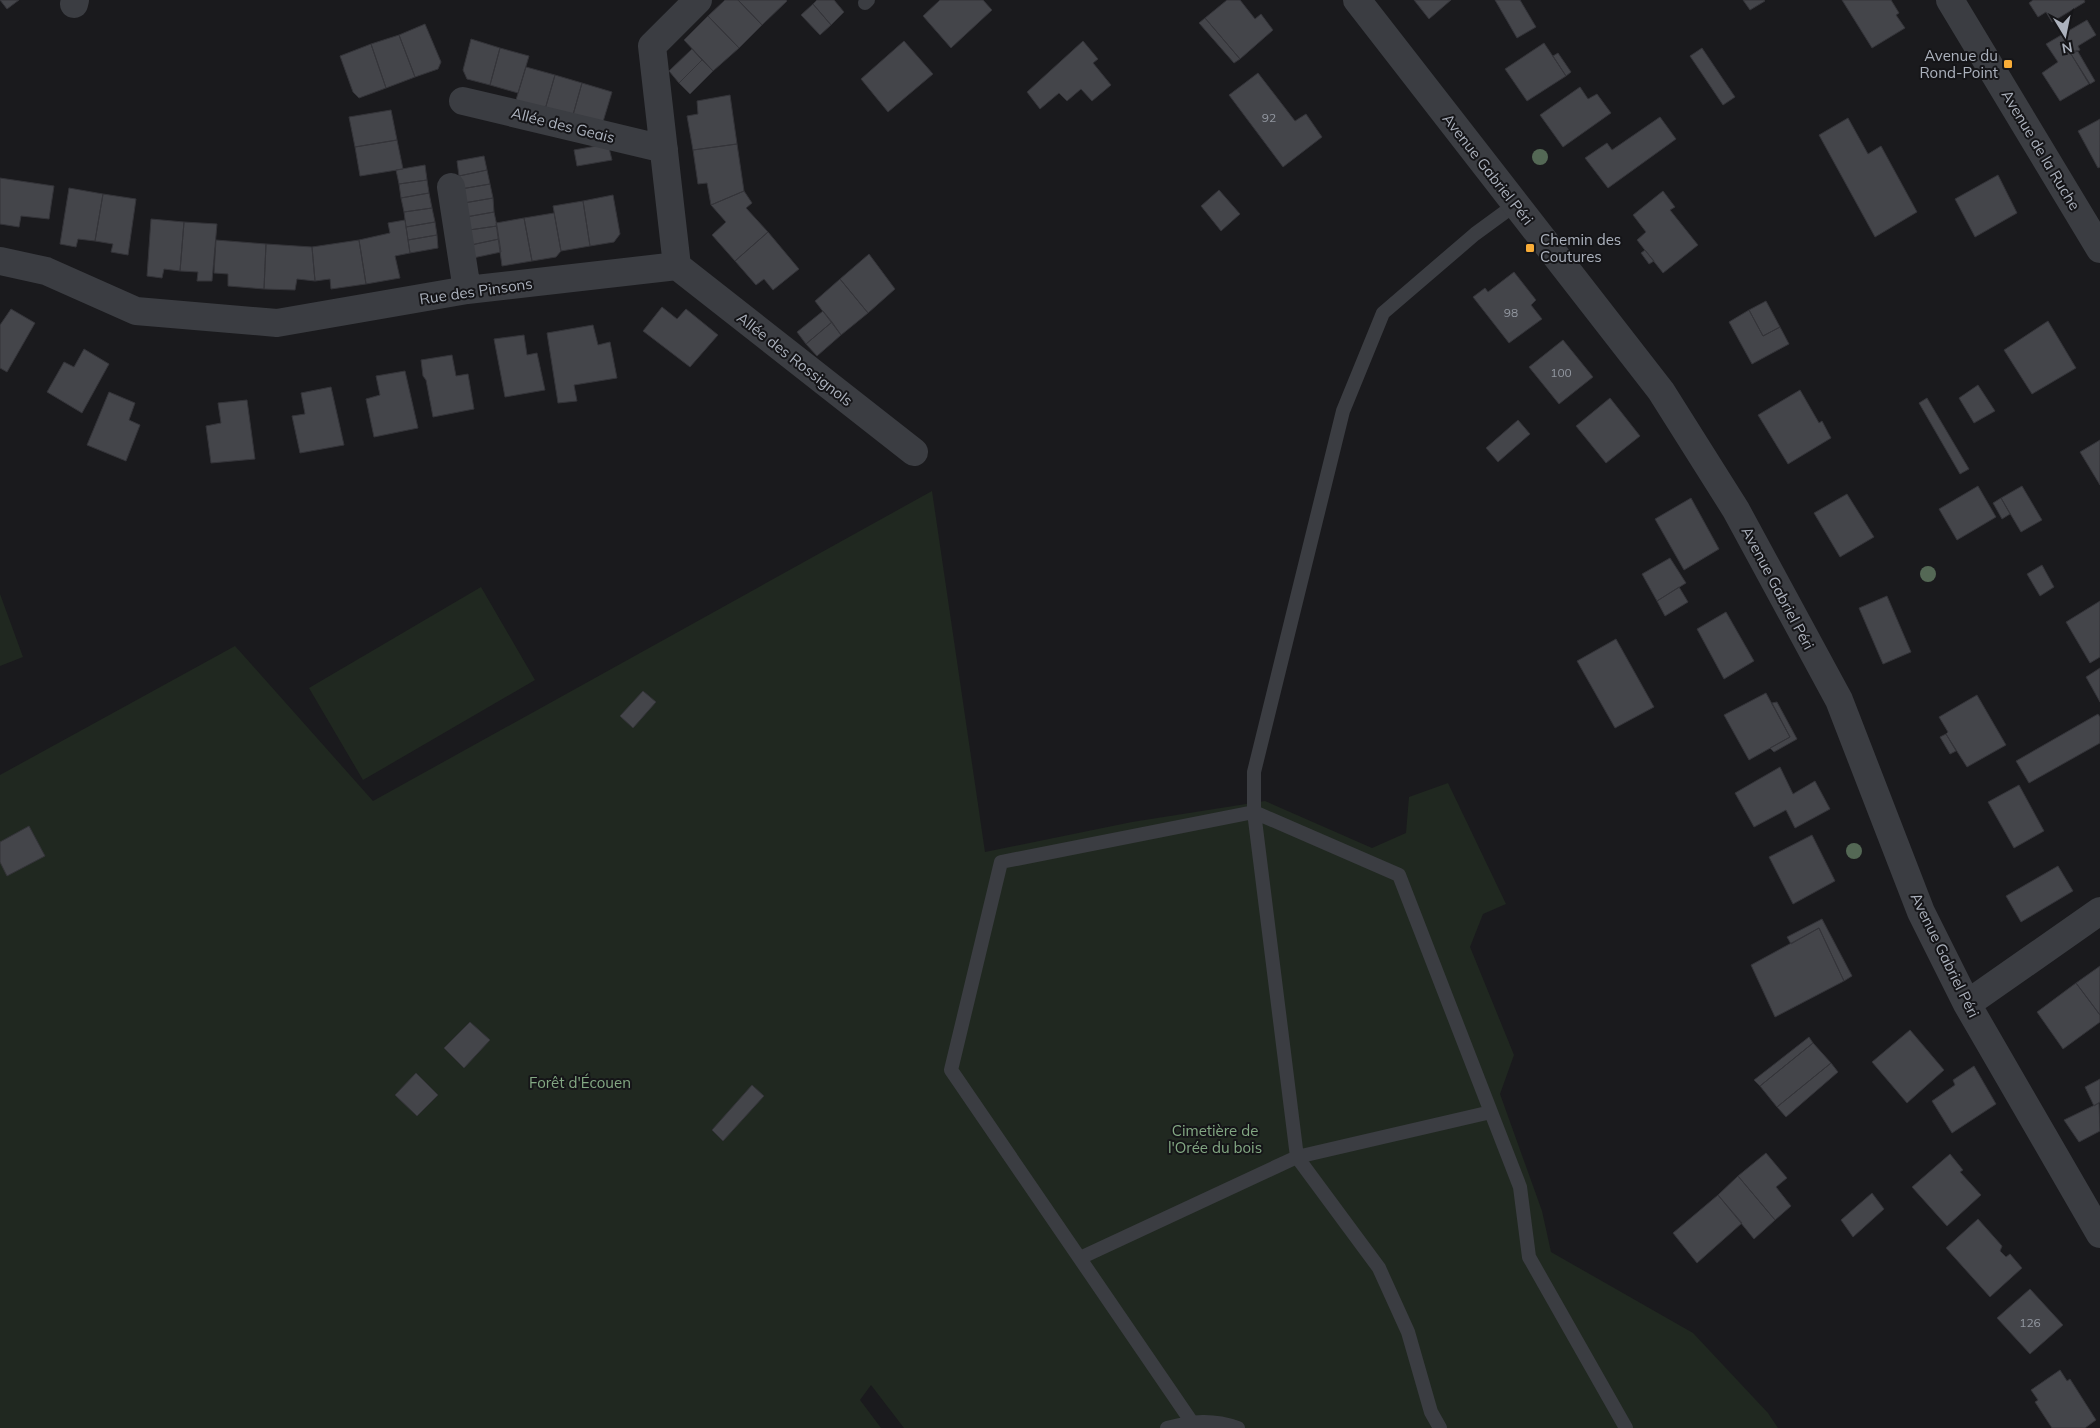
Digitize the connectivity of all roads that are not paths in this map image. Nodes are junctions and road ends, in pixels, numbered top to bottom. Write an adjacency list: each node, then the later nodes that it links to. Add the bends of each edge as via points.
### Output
1 (698, 0): 5 (street, via 652,46)
2 (1357, 0): 7 (street, Avenue Gabriel Péri)
3 (1950, 0): 8 (street, Avenue de la Ruche)
4 (463, 101): 5 (street, Allée des Geais)
5 (664, 149): 10 (street)
6 (451, 187): 11 (street)
7 (1516, 204): 13 (lane, via 1475,234 1383,313 1343,411 1254,772); 15 (street, Avenue Gabriel Péri, via 1661,390 1736,510 1839,700 1921,912)
8 (2100, 249)
9 (0, 261): 11 (street, Rue des Pinsons, via 46,271 136,311 278,323)
10 (677, 266): 11 (street, Rue des Pinsons); 12 (street, Allée des Rossignols)
11 (467, 290)
12 (914, 452)
13 (1254, 812): 16 (lane, via 1399,875); 17 (lane); 19 (lane, via 1001,862 951,1070)
14 (2100, 911): 15 (street)
15 (1968, 1004): 18 (street, Avenue Gabriel Péri)
16 (1491, 1112): 17 (lane); 24 (lane, via 1520,1187 1529,1257)
17 (1297, 1157): 19 (lane); 23 (lane, via 1379,1268 1408,1332 1431,1412)
18 (2100, 1234)
19 (1080, 1258): 20 (lane)
20 (1191, 1421): 21 (lane); 22 (lane, via 1222,1423)
21 (1167, 1428)
22 (1238, 1428)
23 (1440, 1428)
24 (1626, 1428)

